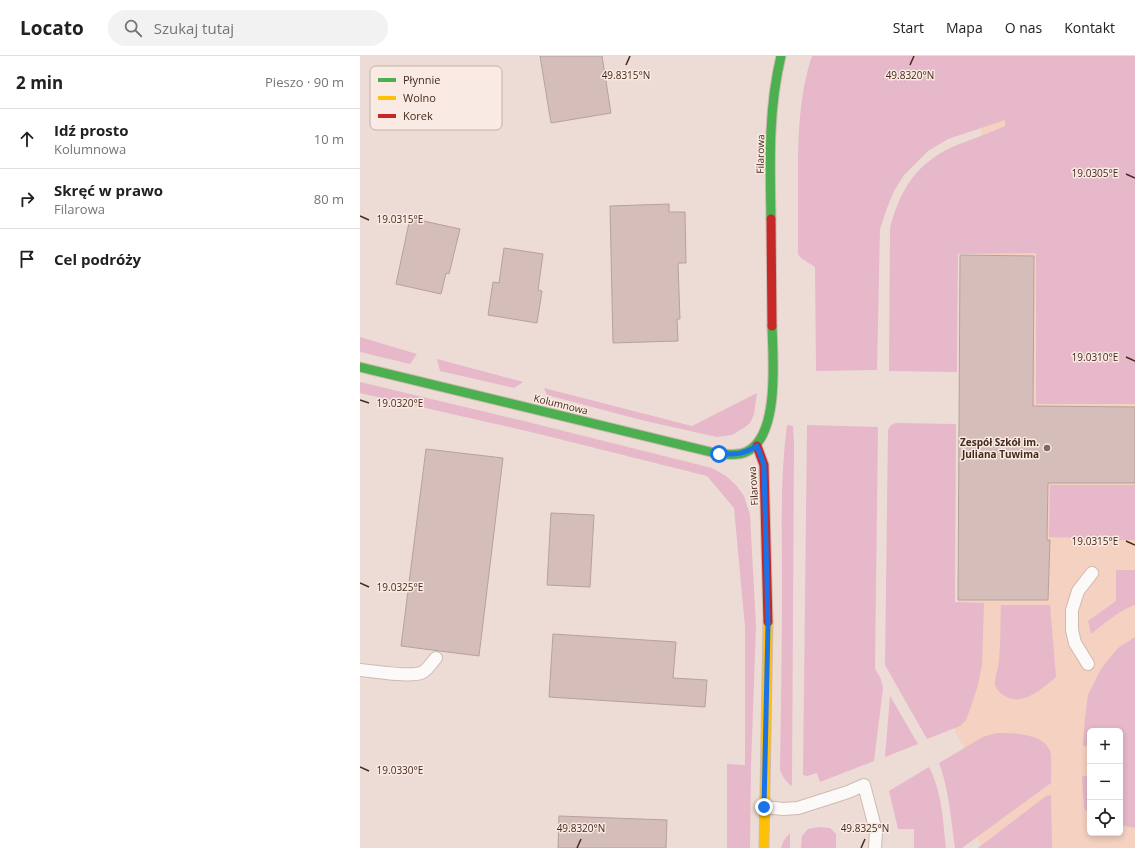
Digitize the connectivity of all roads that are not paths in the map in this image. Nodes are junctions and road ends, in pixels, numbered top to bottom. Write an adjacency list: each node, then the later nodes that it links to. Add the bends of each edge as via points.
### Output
1 (781, 56): 3 (street, Filarowa, via 773,99 771,129 771,394 769,422)
2 (360, 367): 3 (street, Kolumnowa, via 719,454 746,453)
3 (757, 446): 8 (street, Filarowa, via 764,465 768,625)
4 (1092, 573): 6 (lane, via 1078,591 1072,610 1075,643)
5 (436, 658): 7 (lane, via 423,672 411,675)
6 (1088, 664)
7 (360, 670)
8 (764, 807): 9 (street, Filarowa); 10 (lane, via 798,808 864,785 876,831)
9 (764, 848)
10 (875, 848)

